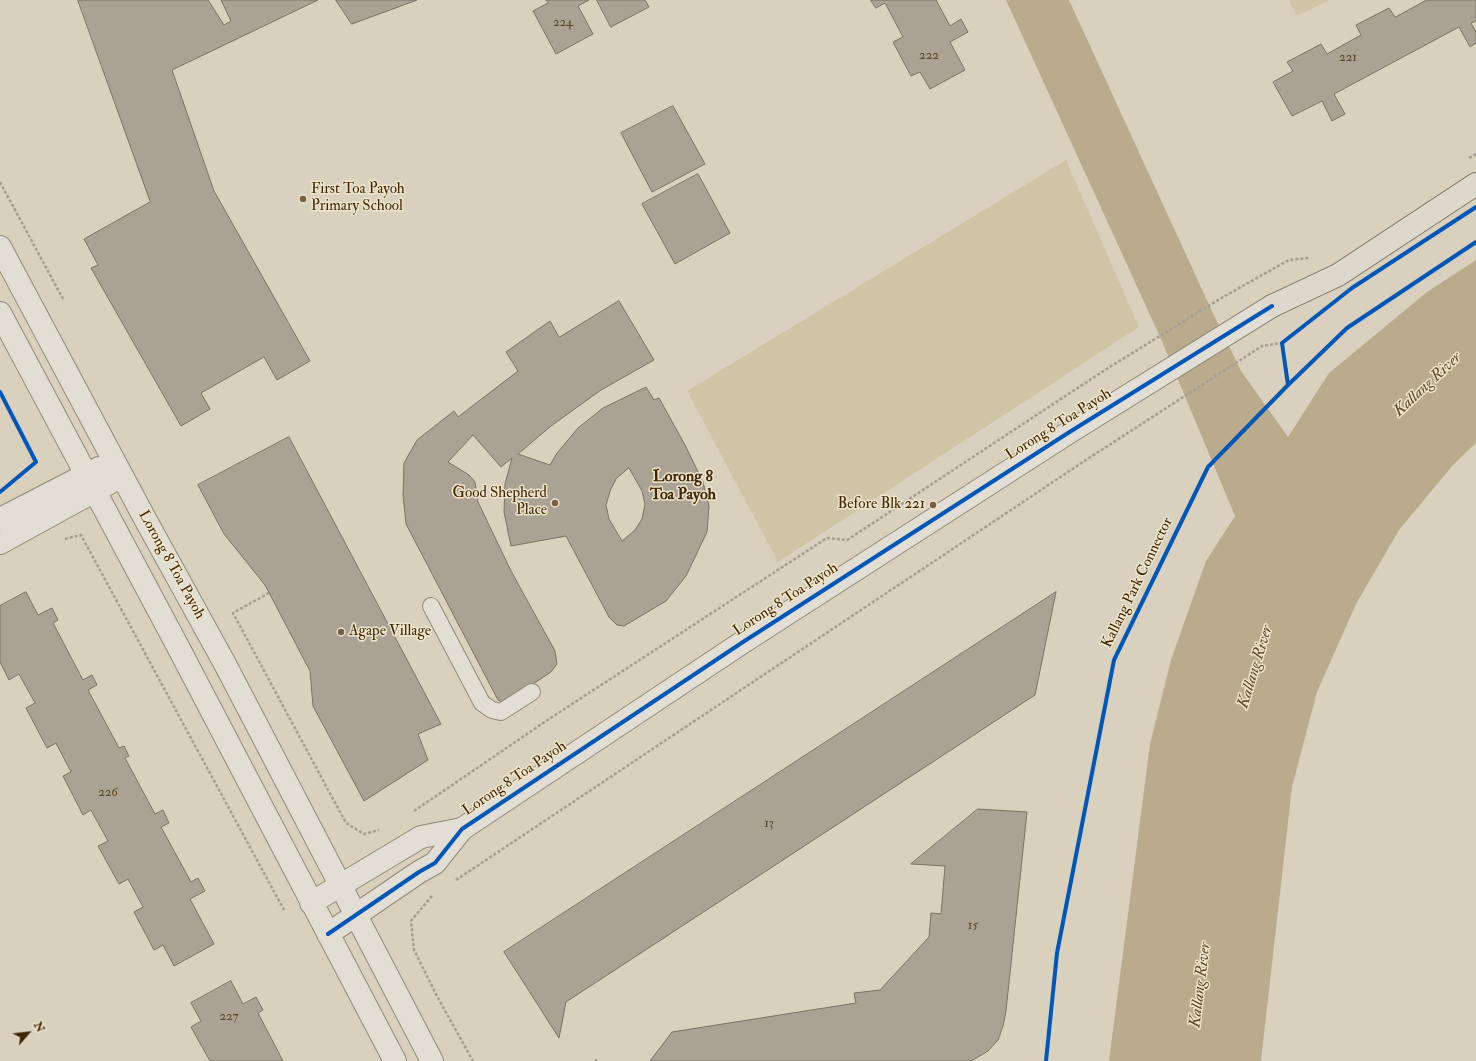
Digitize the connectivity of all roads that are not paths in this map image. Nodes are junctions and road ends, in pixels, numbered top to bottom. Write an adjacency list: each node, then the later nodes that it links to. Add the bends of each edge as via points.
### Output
1 (1476, 184): 3 (highway, via 1338,275)
2 (0, 246): 5 (street, Lorong 8 Toa Payoh)
3 (1272, 306): 11 (street, Lorong 8 Toa Payoh, via 743,642)
4 (0, 313): 6 (street)
5 (118, 468): 6 (street); 12 (street, Lorong 8 Toa Payoh, via 225,664)
6 (91, 483): 7 (street); 8 (street); 13 (street)
7 (0, 519)
8 (0, 543)
9 (431, 606): 10 (lane, via 482,703 492,710 501,712)
10 (532, 692)
11 (462, 829): 12 (street, Lorong 8 Toa Payoh, via 421,837); 14 (street, Lorong 8 Toa Payoh, via 435,863)
12 (340, 885): 13 (street, Lorong 8 Toa Payoh); 14 (street, Lorong 8 Toa Payoh)
13 (311, 902): 15 (street)
14 (355, 915): 15 (street, Lorong 8 Toa Payoh); 17 (street, Lorong 8 Toa Payoh)
15 (328, 934): 16 (street)
16 (395, 1061)
17 (432, 1061)

